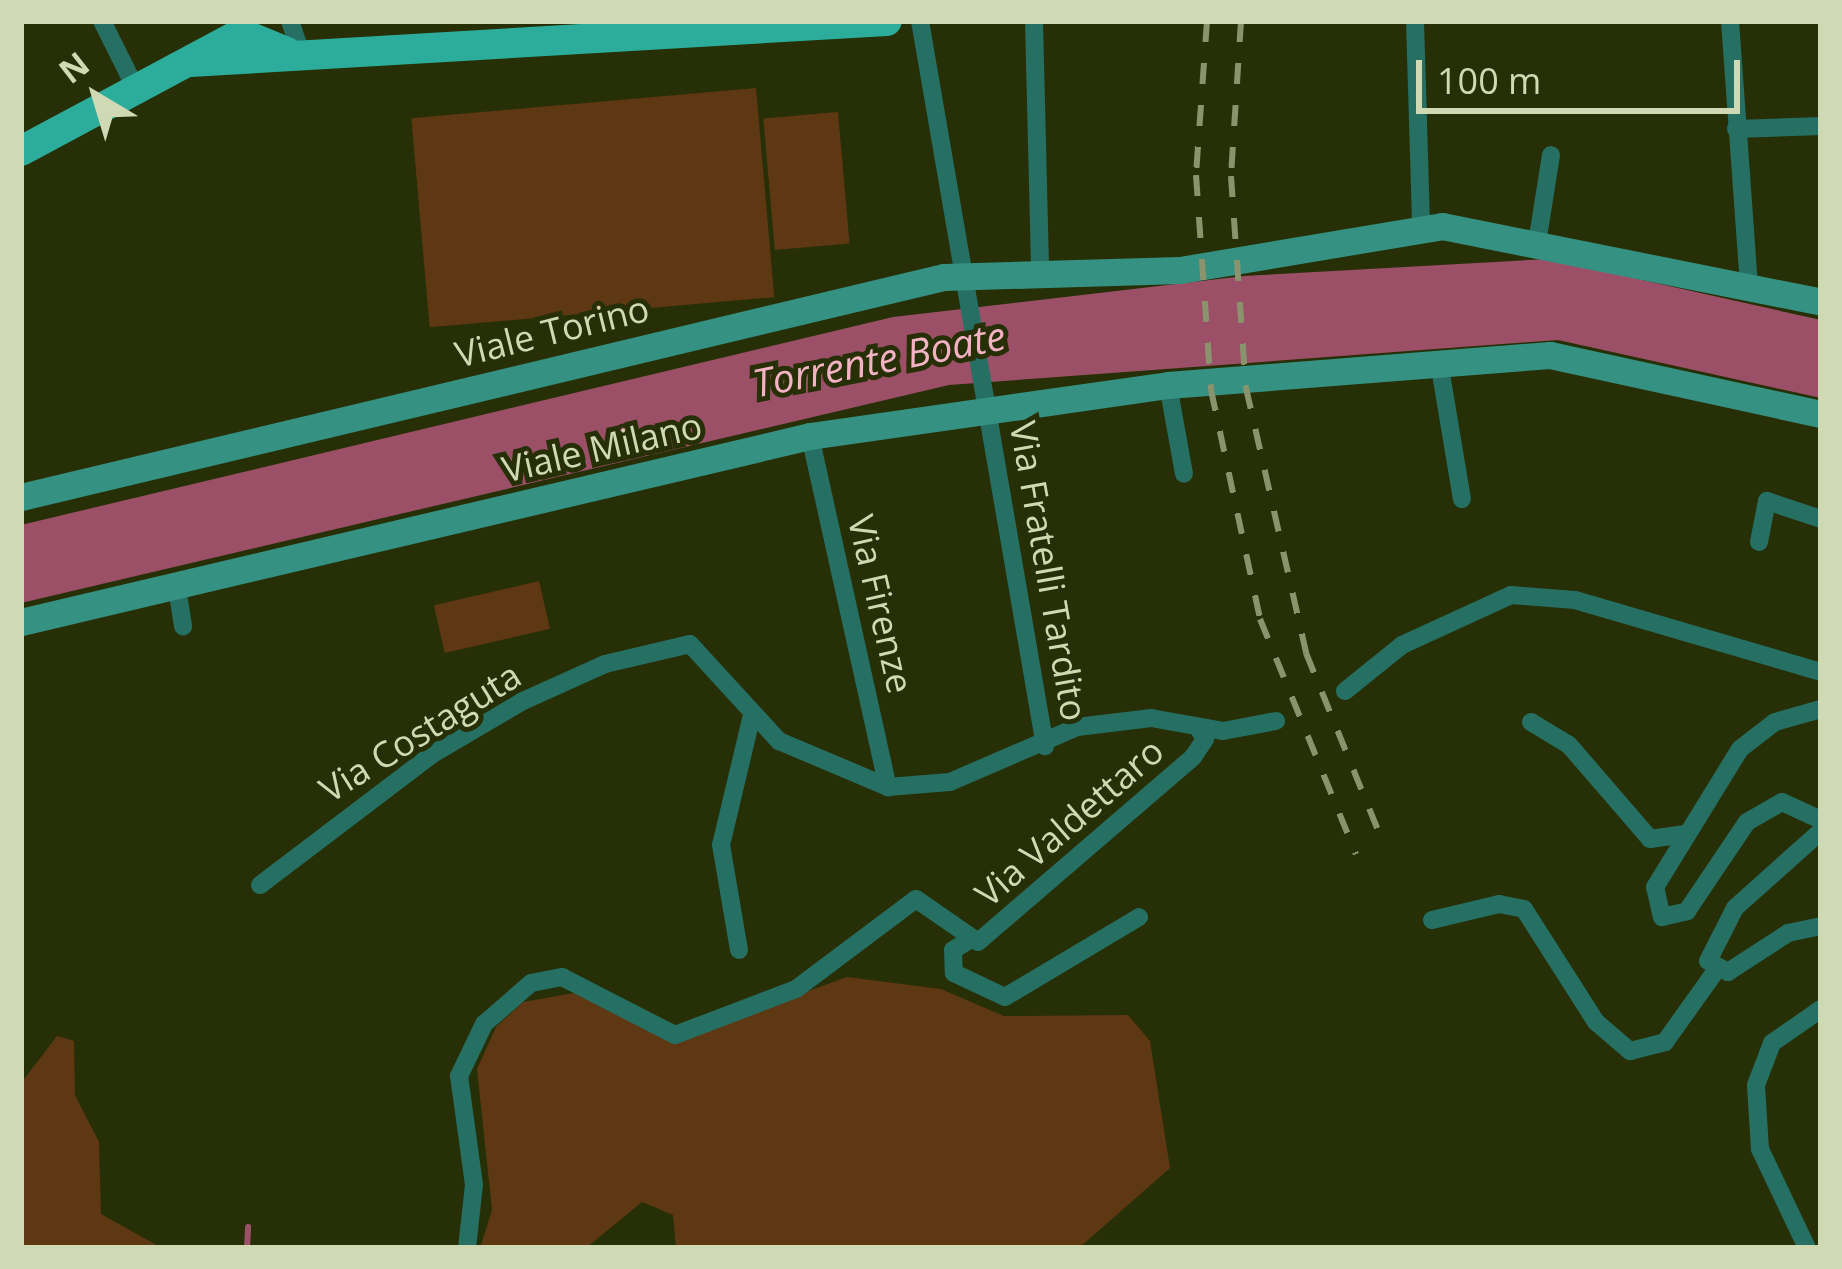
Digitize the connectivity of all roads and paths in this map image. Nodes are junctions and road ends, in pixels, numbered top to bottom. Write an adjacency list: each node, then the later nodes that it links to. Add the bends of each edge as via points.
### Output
1 (102, 21): 12 (street)
2 (290, 21): 10 (street)
3 (887, 21): 9 (main road)
4 (920, 21): 20 (street, Via Fratelli Tardito)
5 (1034, 21): 19 (street)
6 (1415, 21): 17 (street)
7 (1730, 21): 14 (street)
8 (252, 27): 10 (main road); 11 (main road)
9 (612, 29): 10 (main road)
10 (305, 56): 11 (main road)
11 (190, 62): 12 (main road)
12 (135, 87): 15 (main road)
13 (1821, 126): 14 (street)
14 (1736, 129): 21 (street)
15 (21, 151)
16 (1551, 155): 18 (street)
17 (1421, 228): 18 (street, Viale Torino); 19 (street, Viale Torino, via 1254,261)
18 (1538, 237): 21 (street, Viale Torino)
19 (1040, 269): 20 (street, Viale Torino)
20 (971, 284): 25 (street, Via Fratelli Tardito); 29 (street, Viale Torino)
21 (1749, 286): 22 (street, Viale Torino)
22 (1821, 302)
23 (1439, 362): 24 (street, Viale Milano); 26 (street, Viale Milano, via 1550,355); 30 (street)
24 (1168, 385): 25 (street, Viale Milano); 28 (street)
25 (986, 402): 27 (street, Viale Milano); 43 (street, Via Fratelli Tardito)
26 (1821, 414)
27 (810, 436): 33 (street, Viale Milano); 44 (street, Via Firenze)
28 (1184, 474)
29 (21, 497)
30 (1462, 499)
31 (1821, 519): 32 (street, via 1768,501)
32 (1759, 542)
33 (177, 588): 34 (street, Viale Milano); 35 (street)
34 (21, 622)
35 (183, 627)
36 (1821, 672): 37 (street, via 1575,600 1511,595 1402,645)
37 (1345, 691)
38 (1821, 709): 46 (street, via 1775,722 1740,749)
39 (751, 719): 44 (street, Via Costaguta, via 832,769); 48 (street, Via Costaguta, via 707,651 690,644 605,664 431,755); 53 (street, via 721,845)
40 (1276, 721): 42 (street, Via Costaguta)
41 (1531, 722): 46 (street, via 1569,746 1650,839 1673,843)
42 (1196, 727): 43 (street, Via Costaguta, via 1150,718 1077,727); 52 (street, Via Valdettaro, via 1205,739 1192,758 998,931)
43 (1046, 746): 44 (street, Via Costaguta, via 950,782)
44 (888, 787)
45 (1821, 820): 46 (street, via 1782,802 1747,822 1671,922 1655,887)
46 (1687, 831)
47 (1821, 831): 54 (street, via 1735,908 1711,941)
48 (260, 885)
49 (1139, 917): 52 (street, via 1004,997 954,973 953,950)
50 (1432, 920): 54 (street, via 1524,910 1596,1022 1630,1051 1665,1042)
51 (1821, 926): 54 (street, via 1788,933 1750,964)
52 (966, 941): 56 (street, Via Valdettaro, via 930,906 898,905 796,988 675,1035 562,977 531,983 484,1024 459,1076 474,1185)
53 (739, 950)
54 (1717, 969)
55 (1821, 1010): 57 (street, via 1772,1043 1756,1085 1760,1149)
56 (467, 1248)
57 (1808, 1248)

